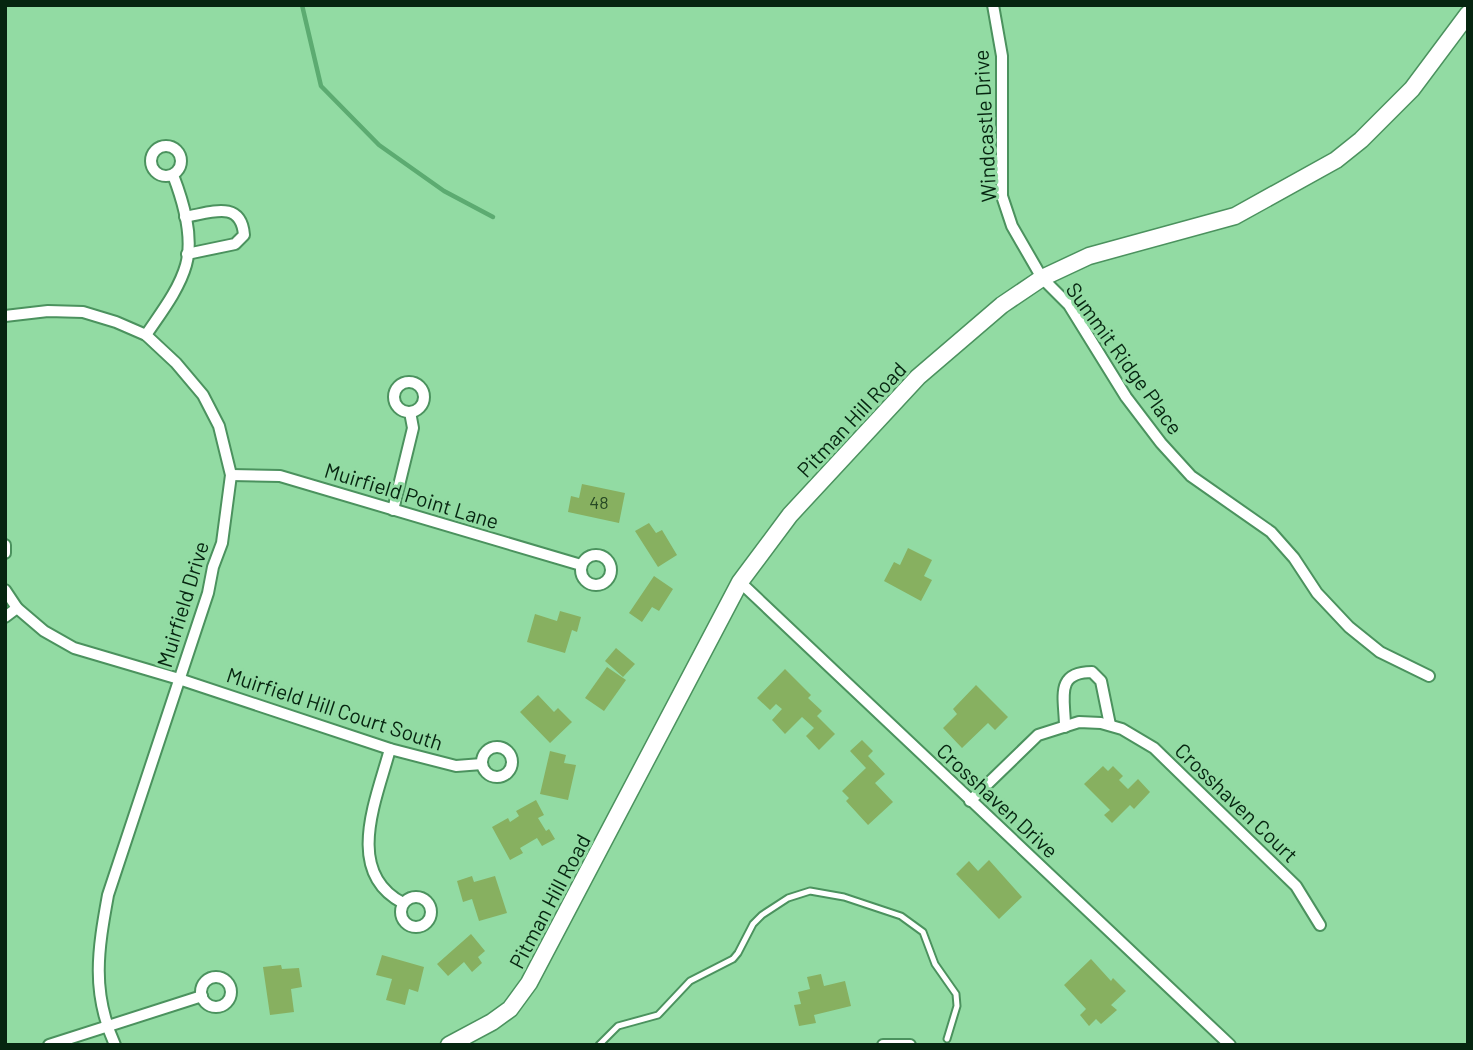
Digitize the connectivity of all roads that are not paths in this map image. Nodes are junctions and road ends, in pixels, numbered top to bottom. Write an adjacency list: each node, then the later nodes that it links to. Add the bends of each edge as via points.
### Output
1 (993, 5): 6 (street, Windcastle Drive, via 1002,56 1002,196 1012,226)
2 (1468, 14): 6 (street, Pitman Hill Road, via 1412,89 1336,160 1235,216 1089,256)
3 (173, 175): 4 (street)
4 (185, 218): 5 (street); 5 (street, via 220,210 234,213 242,221 244,235 235,244)
5 (187, 254): 8 (street, via 171,297)
6 (1042, 278): 15 (street, Pitman Hill Road, via 1002,305 918,377 790,515); 19 (street, Summit Ridge Place, via 1069,305 1126,397 1191,476 1271,532 1349,627 1380,652)
7 (5, 316): 8 (street, Muirfield Drive, via 83,312)
8 (146, 335): 10 (street, Muirfield Drive, via 203,395 219,426)
9 (410, 412): 11 (street, via 413,428)
10 (231, 475): 11 (street, Muirfield Point Lane, via 280,476); 20 (street, Muirfield Drive, via 222,543)
11 (393, 510): 14 (street, Muirfield Point Lane)
12 (5, 545): 13 (street)
13 (5, 553)
14 (581, 565)
15 (740, 582): 25 (street, Crosshaven Drive); 33 (street, Pitman Hill Road, via 529,983 510,1009)
16 (5, 590): 17 (street, Muirfield Hill Court South)
17 (17, 608): 18 (street); 20 (street, Muirfield Hill Court South, via 74,648)
18 (5, 617)
19 (1429, 676)
20 (179, 678): 23 (street, Muirfield Hill Court South); 29 (street, Muirfield Drive, via 108,895 97,973)
21 (1110, 726): 22 (street, Crosshaven Court, via 1079,722); 22 (street, via 1101,681 1093,672 1077,672 1067,679 1063,692); 27 (street, Crosshaven Court, via 1154,748 1296,886)
22 (1065, 727): 25 (street, Crosshaven Court, via 1038,735)
23 (390, 748): 24 (street, Muirfield Hill Court South, via 456,766); 26 (street, via 370,817 368,844 375,876 389,896)
24 (482, 764)
25 (971, 801): 37 (street, Crosshaven Drive)
26 (403, 903)
27 (1320, 925)
28 (202, 996): 29 (street)
29 (108, 1025): 31 (street); 32 (street, Muirfield Drive)
30 (947, 1040): 34 (lane, via 956,994 935,964 923,932 901,916 810,891 788,898 762,915 733,959 690,981 658,1015 618,1026)
31 (49, 1045)
32 (115, 1045)
33 (449, 1045)
34 (599, 1045)
35 (883, 1045): 36 (street)
36 (910, 1045)
37 (1230, 1045)

